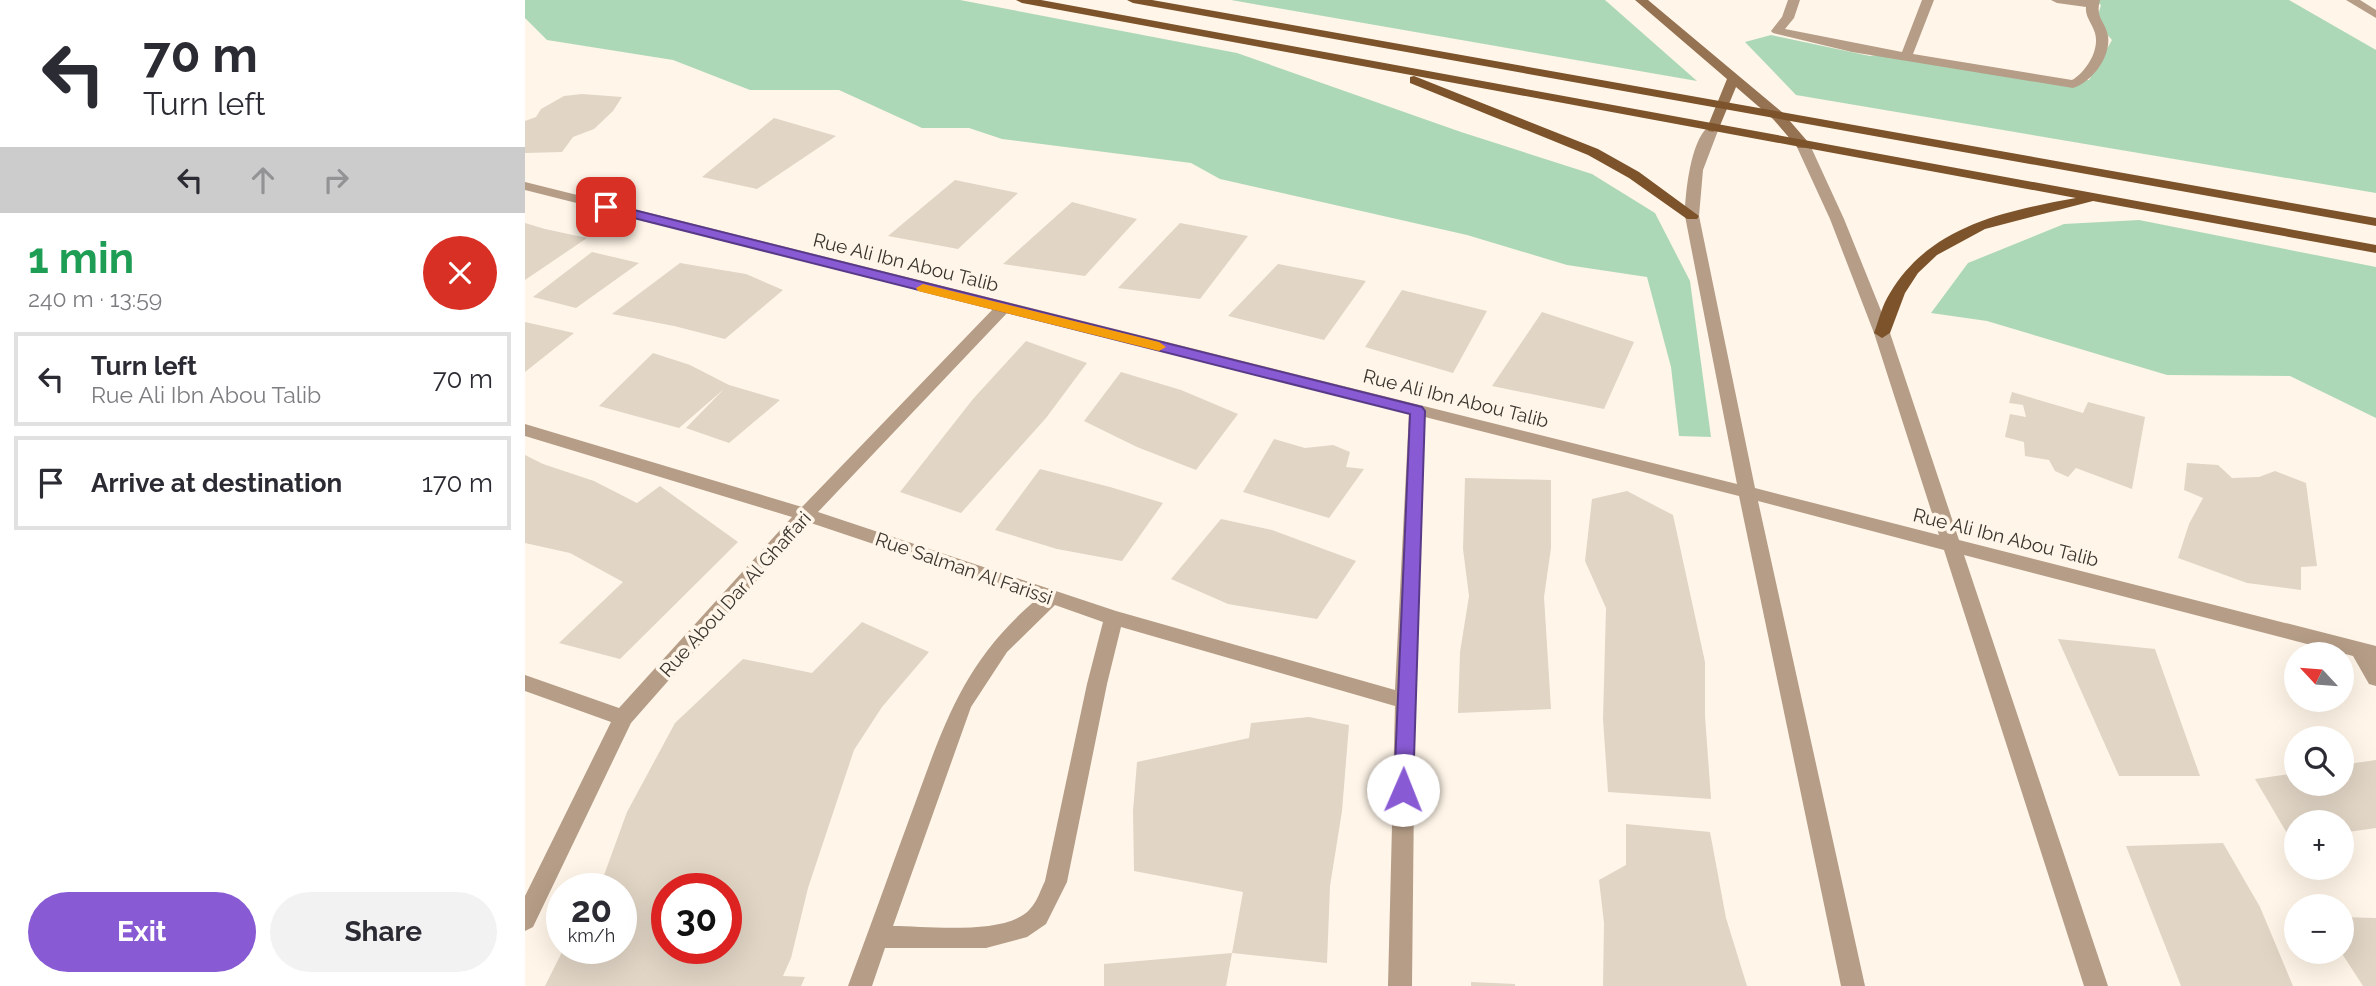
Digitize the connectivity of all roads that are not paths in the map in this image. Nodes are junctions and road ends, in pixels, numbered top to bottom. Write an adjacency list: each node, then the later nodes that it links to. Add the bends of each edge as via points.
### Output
1 (1022, 0): 11 (main road)
2 (1133, 0): 13 (main road)
3 (1640, 0): 12 (street)
4 (1794, 0): 10 (street, via 1777,31)
5 (1928, 0): 10 (street)
6 (2057, 0): 8 (street)
7 (2352, 0): 9 (street)
8 (2093, 2): 10 (street, via 2091,11 2102,43 2079,83)
9 (2376, 15)
10 (1906, 57)
11 (1378, 65): 15 (main road); 19 (main road, via 1593,152)
12 (1733, 79): 13 (street); 14 (street)
13 (1723, 107): 14 (main road); 15 (street)
14 (1778, 116): 16 (street); 20 (main road)
15 (1713, 128): 16 (main road); 19 (street, via 1696,164)
16 (1803, 145): 18 (main road); 23 (street)
17 (525, 186): 22 (street, Rue Ali Ibn Abou Talib)
18 (2100, 198): 21 (main road); 23 (main road, via 2025,212 1942,244 1896,293)
19 (1692, 216): 26 (street)
20 (2376, 222)
21 (2376, 248)
22 (1003, 308): 24 (street, Rue Ali Ibn Abou Talib); 27 (street, Rue Abou Dar Al Ghaffari)
23 (1882, 333): 28 (street)
24 (1417, 411): 26 (street, Rue Ali Ibn Abou Talib); 34 (street)
25 (525, 430): 27 (street, Rue Salman Al Farissi)
26 (1746, 492): 28 (street, Rue Ali Ibn Abou Talib); 40 (street)
27 (806, 514): 29 (street, Rue Salman Al Farissi); 35 (street, Rue Abou Dar Al Ghaffari)
28 (1953, 545): 31 (street, Rue Ali Ibn Abou Talib); 41 (street)
29 (1052, 597): 30 (street, Rue Salman Al Farissi); 37 (street, via 1013,629 975,677)
30 (1114, 618): 34 (street, Rue Salman Al Farissi); 37 (street, via 1056,882 1038,917 1019,929 986,937)
31 (2368, 652): 32 (street)
32 (2376, 678)
33 (525, 683): 35 (street)
34 (1405, 701): 39 (street)
35 (623, 718): 36 (street, Rue Abou Dar Al Ghaffari)
36 (525, 920)
37 (876, 937): 38 (street)
38 (860, 986)
39 (1399, 986)
40 (1853, 986)
41 (2096, 986)

